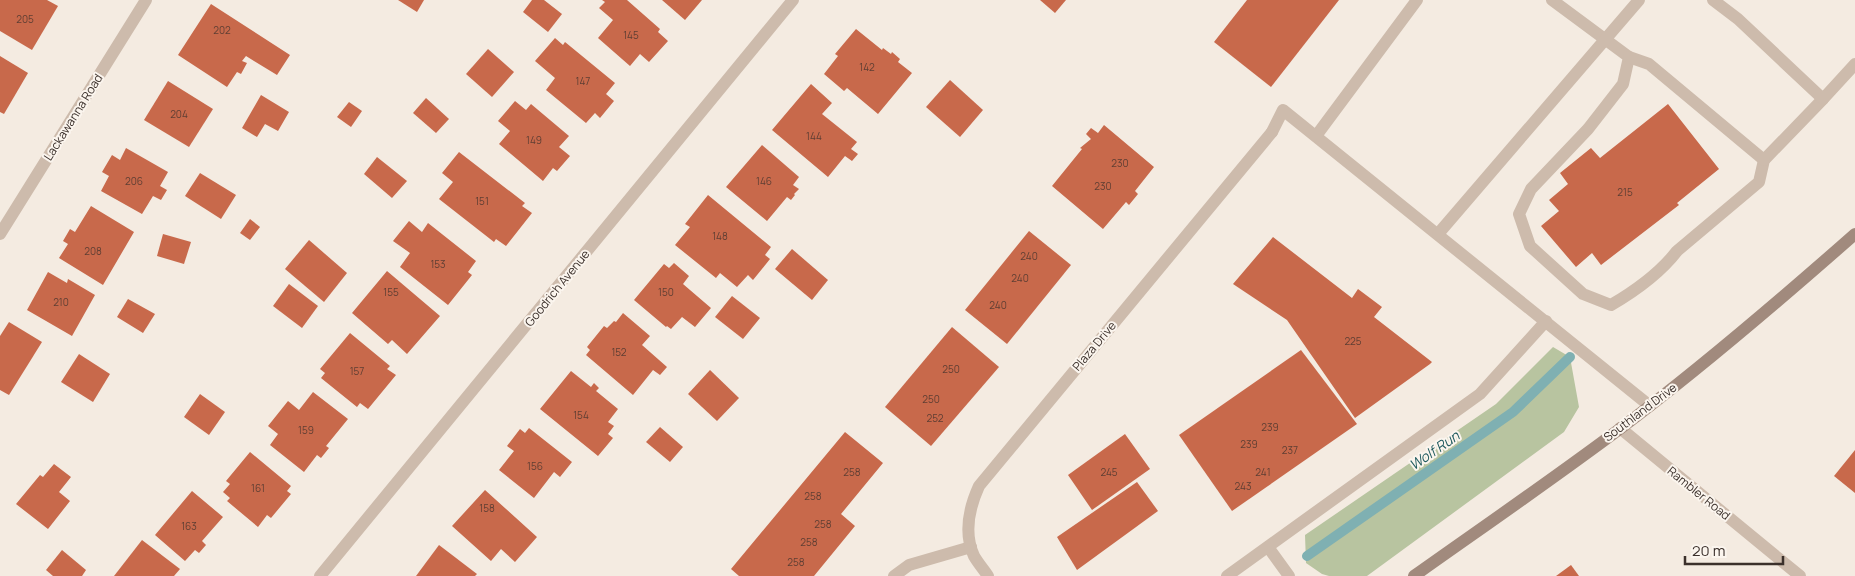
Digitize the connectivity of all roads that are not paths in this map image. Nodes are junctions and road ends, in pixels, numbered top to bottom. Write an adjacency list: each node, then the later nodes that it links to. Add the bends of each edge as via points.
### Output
1 (146, 0): 13 (street, Lackawanna Road)
2 (792, 0): 22 (street, Goodrich Avenue)
3 (1417, 0): 11 (street)
4 (1552, 0): 7 (street)
5 (1639, 0): 7 (street)
6 (1713, 0): 10 (street, via 1738,19)
7 (1605, 40): 8 (street); 14 (street)
8 (1628, 57): 12 (street, via 1649,64); 12 (street, via 1623,84 1588,129 1531,189 1519,214 1530,246 1583,294 1611,305 1637,288 1759,182)
9 (1855, 64): 10 (street)
10 (1823, 100): 12 (street)
11 (1316, 136): 14 (street); 19 (street, Plaza Drive, via 1283,110 1272,132 978,486 968,517)
12 (1764, 160)
13 (0, 234)
14 (1438, 234): 16 (street)
15 (1855, 234): 17 (main road, Southland Drive, via 1738,336)
16 (1546, 321): 17 (street); 20 (street, via 1480,394)
17 (1650, 406): 18 (main road, Southland Drive)
18 (1620, 428): 26 (main road, Southland Drive); 27 (street, Rambler Road)
19 (970, 547): 21 (street, Plaza Drive); 23 (street, via 909,565)
20 (1268, 547): 24 (street); 25 (street)
21 (986, 575)
22 (320, 576)
23 (894, 576)
24 (1227, 576)
25 (1289, 576)
26 (1414, 576)
27 (1800, 576)

